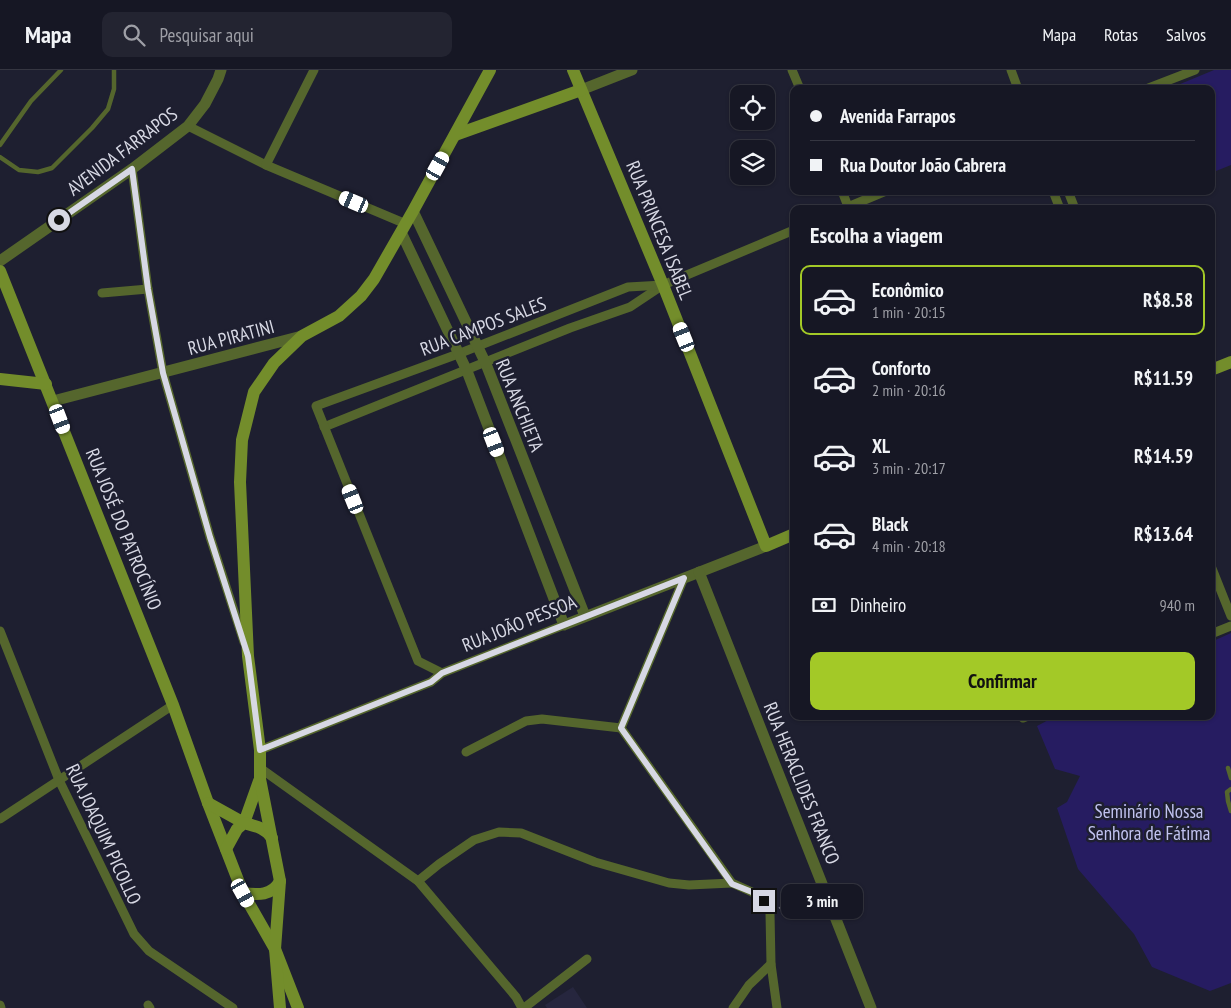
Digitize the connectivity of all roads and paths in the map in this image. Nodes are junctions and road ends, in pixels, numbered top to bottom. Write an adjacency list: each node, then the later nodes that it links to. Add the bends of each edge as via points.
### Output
1 (61, 70): 17 (lane, via 31,101)
2 (114, 70): 18 (lane, via 114,88 108,109 52,168 38,172 19,170)
3 (221, 70): 15 (street, AVENIDA FARRAPOS, via 204,104)
4 (314, 70): 19 (street)
5 (490, 70): 16 (main road)
6 (573, 70): 14 (main road, RUA PRINCESA ISABEL)
7 (632, 70): 14 (street)
8 (792, 70): 11 (street)
9 (1011, 70): 12 (street)
10 (1195, 70): 13 (street)
11 (798, 85)
12 (1017, 85)
13 (1156, 85)
14 (581, 90): 16 (main road); 28 (main road, RUA PRINCESA ISABEL)
15 (188, 126): 19 (street); 20 (street, AVENIDA FARRAPOS)
16 (455, 135): 23 (main road)
17 (0, 145)
18 (0, 158)
19 (266, 165): 24 (street)
20 (132, 169): 26 (street, AVENIDA FARRAPOS); 29 (street)
21 (877, 195): 22 (street)
22 (854, 205)
23 (413, 211): 24 (main road); 34 (street, RUA ANCHIETA)
24 (404, 228): 33 (main road, via 361,296 339,316); 35 (street, RUA ANCHIETA)
25 (790, 232): 28 (street, RUA CAMPOS SALES)
26 (0, 261)
27 (0, 271): 42 (main road, RUA JOSÉ DO PATROCÍNIO)
28 (663, 285): 31 (street, RUA CAMPOS SALES, via 628,287); 32 (street, RUA CAMPOS SALES, via 630,307); 48 (main road, RUA PRINCESA ISABEL)
29 (148, 289): 30 (street); 40 (street)
30 (102, 293)
31 (563, 312): 32 (street); 34 (street, RUA CAMPOS SALES)
32 (570, 328): 37 (street, RUA CAMPOS SALES)
33 (302, 336): 40 (street, RUA PIRATINI); 58 (main road, via 274,364 254,392 242,440 240,482)
34 (478, 346): 35 (street, RUA CAMPOS SALES); 37 (street, RUA ANCHIETA)
35 (458, 354): 39 (street, RUA ANCHIETA); 44 (street, RUA CAMPOS SALES, via 316,406)
36 (1231, 362): 38 (main road)
37 (486, 364): 39 (street, RUA CAMPOS SALES); 45 (street, RUA ANCHIETA)
38 (1215, 368)
39 (467, 371): 44 (street, RUA CAMPOS SALES); 46 (street, RUA ANCHIETA)
40 (163, 373): 43 (street, RUA PIRATINI); 58 (street)
41 (0, 379): 42 (main road)
42 (46, 384): 43 (main road, RUA JOSÉ DO PATROCÍNIO)
43 (53, 401): 60 (main road, RUA JOSÉ DO PATROCÍNIO)
44 (324, 427): 59 (street, via 418,661)
45 (534, 487): 46 (street); 52 (street, RUA ANCHIETA)
46 (515, 495): 54 (street, RUA ANCHIETA)
47 (790, 536): 48 (main road, RUA JOÃO PESSOA)
48 (766, 546): 49 (street, RUA JOÃO PESSOA)
49 (699, 572): 51 (street, RUA JOÃO PESSOA); 78 (street, RUA HERACLIDES FRANCO)
50 (1215, 576): 53 (street)
51 (684, 578): 52 (street, RUA JOÃO PESSOA); 61 (street)
52 (585, 616): 54 (street, RUA JOÃO PESSOA)
53 (1231, 616)
54 (564, 624): 59 (street, RUA JOÃO PESSOA)
55 (1231, 626): 57 (street)
56 (0, 631): 67 (street, RUA JOAQUIM PICOLLO)
57 (1215, 632)
58 (248, 656): 62 (main road)
59 (442, 673): 62 (street, RUA JOÃO PESSOA, via 431,682)
60 (173, 705): 67 (street); 69 (main road, RUA JOSÉ DO PATROCÍNIO)
61 (621, 728): 63 (street, via 542,719 526,722); 77 (street)
62 (260, 750): 65 (main road)
63 (466, 752)
64 (1228, 768): 66 (lane)
65 (260, 774): 72 (main road); 73 (main road); 76 (street, via 366,842)
66 (1231, 778)
67 (59, 780): 71 (street); 84 (street, RUA JOAQUIM PICOLLO, via 134,934 149,951)
68 (1231, 789): 70 (lane, via 1227,792)
69 (208, 804): 72 (main road); 74 (main road, RUA JOSÉ DO PATROCÍNIO)
70 (1231, 811)
71 (0, 819)
72 (244, 823): 73 (main road, via 259,827); 74 (main road)
73 (272, 838): 75 (main road)
74 (226, 849): 79 (main road)
75 (280, 881): 79 (main road, via 268,893); 81 (main road)
76 (418, 881): 77 (street, via 474,840 499,832 521,833 594,862 669,882); 87 (street)
77 (732, 884): 80 (street, via 764,901)
78 (824, 886): 80 (path); 90 (street, RUA HERACLIDES FRANCO)
79 (243, 893): 81 (main road)
80 (770, 913): 83 (street)
81 (275, 949): 85 (main road); 86 (main road)
82 (587, 959): 87 (street)
83 (771, 964): 88 (street, via 748,985); 89 (street)
84 (234, 1008)
85 (280, 1008)
86 (298, 1008)
87 (523, 1008)
88 (733, 1008)
89 (777, 1008)
90 (871, 1008)

